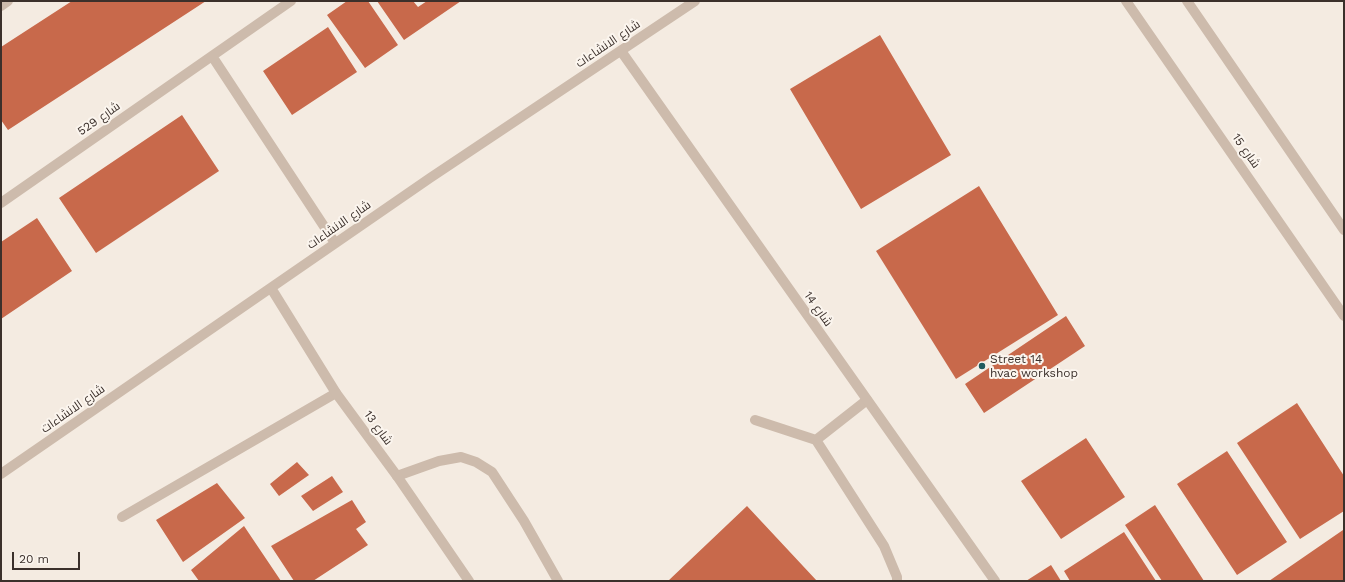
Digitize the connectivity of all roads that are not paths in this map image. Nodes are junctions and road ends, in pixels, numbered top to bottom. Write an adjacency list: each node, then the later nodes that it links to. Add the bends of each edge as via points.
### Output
1 (8, 1): 6 (street)
2 (291, 1): 8 (street, شارع 529)
3 (695, 1): 7 (street, شارع الانشاءات)
4 (1126, 1): 13 (street, شارع 15)
5 (1187, 1): 10 (street)
6 (1, 6)
7 (620, 51): 11 (street, شارع الانشاءات); 15 (street, شارع 14)
8 (212, 56): 9 (street, شارع 529); 11 (street)
9 (1, 202)
10 (1344, 230)
11 (335, 243): 12 (street, شارع الانشاءات)
12 (271, 288): 14 (street, شارع 13); 18 (street, شارع الانشاءات)
13 (1344, 316)
14 (336, 393): 19 (street, شارع 13); 20 (street)
15 (867, 400): 17 (street); 24 (street, شارع 14)
16 (756, 420): 17 (street)
17 (816, 440): 23 (street, via 884,546)
18 (1, 474)
19 (397, 476): 21 (street, شارع 13); 22 (street, via 439,461 461,457 476,462 492,472)
20 (122, 517)
21 (469, 581)
22 (558, 581)
23 (897, 581)
24 (995, 581)

